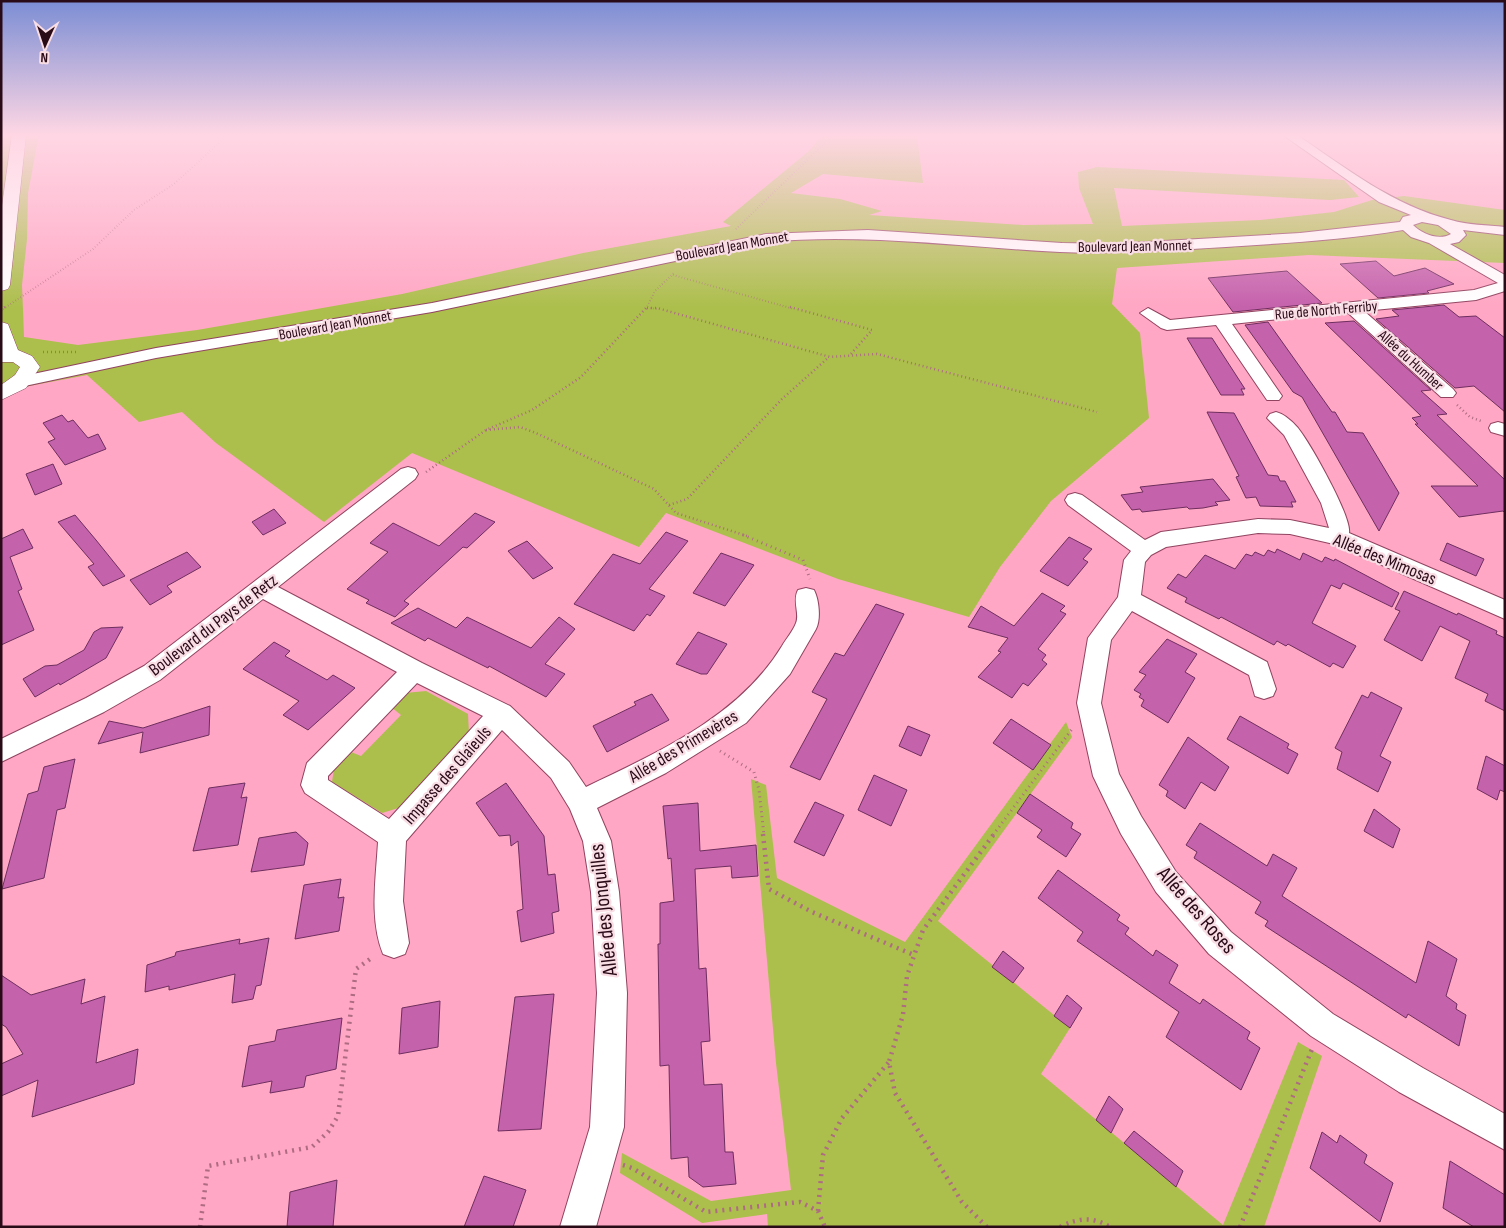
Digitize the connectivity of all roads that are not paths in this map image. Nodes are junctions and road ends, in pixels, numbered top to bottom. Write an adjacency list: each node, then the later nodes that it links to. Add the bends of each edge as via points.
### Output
1 (12, 192): 13 (main road)
2 (1374, 192): 3 (street)
3 (1384, 199): 4 (street); 5 (street)
4 (1428, 218): 5 (street, Boulevard Jean Monnet); 6 (street)
5 (1407, 223): 8 (street, Boulevard Jean Monnet); 10 (street, via 1411,232)
6 (1447, 224): 7 (street); 9 (street, via 1456,230)
7 (1505, 232): 9 (street)
8 (1338, 235): 10 (street, Boulevard Jean Monnet); 20 (street, Boulevard Jean Monnet, via 1109,248 1038,246 878,233 833,232 766,238 386,316)
9 (1458, 236): 10 (street, Boulevard Jean Monnet, via 1446,241); 11 (street)
10 (1428, 238): 11 (street)
11 (1486, 270): 12 (street)
12 (1505, 281)
13 (1, 285)
14 (1505, 286): 15 (street, Rue de North Ferriby, via 1476,295)
15 (1352, 308): 17 (street, Rue de North Ferriby); 23 (street, Allée du Humber)
16 (1148, 313): 17 (street, Rue de North Ferriby, via 1167,325)
17 (1221, 320): 24 (street)
18 (1, 328): 19 (main road)
19 (12, 357): 20 (street, Boulevard Jean Monnet); 21 (main road, via 30,367)
20 (134, 357): 21 (street, Boulevard Jean Monnet)
21 (20, 382): 22 (main road)
22 (1, 393)
23 (1447, 393)
24 (1273, 396)
25 (1276, 418): 28 (street, via 1291,432 1331,503 1340,526)
26 (408, 474): 30 (street, Boulevard du Pays de Retz)
27 (1075, 500): 29 (street)
28 (1338, 538): 29 (street, Allée des Mimosas, via 1290,527 1258,526 1161,540); 33 (street, Allée des Mimosas)
29 (1144, 550): 32 (street, via 1135,560)
30 (262, 588): 34 (street, Allée des Jonquilles); 37 (street, Boulevard du Pays de Retz, via 152,673 96,705)
31 (806, 596): 38 (street, Allée des Primevères, via 808,623 782,667 737,716 657,765)
32 (1129, 599): 35 (street, via 1259,670); 41 (street, Allée des Roses, via 1100,638 1090,703 1094,734 1106,776 1166,882 1220,943 1322,1025)
33 (1505, 610)
34 (414, 670): 36 (street, Allée des Jonquilles); 39 (street, Impasse des Glaïeuls, via 316,771 314,785)
35 (1264, 689)
36 (501, 713): 38 (street, Allée des Jonquilles, via 560,770); 39 (street, Impasse des Glaïeuls)
37 (1, 751)
38 (581, 802): 42 (street, Allée des Jonquilles, via 598,850 605,892 612,993 606,1127)
39 (392, 836): 40 (street, Impasse des Glaïeuls, via 389,901)
40 (394, 943)
41 (1505, 1133)
42 (578, 1227)

